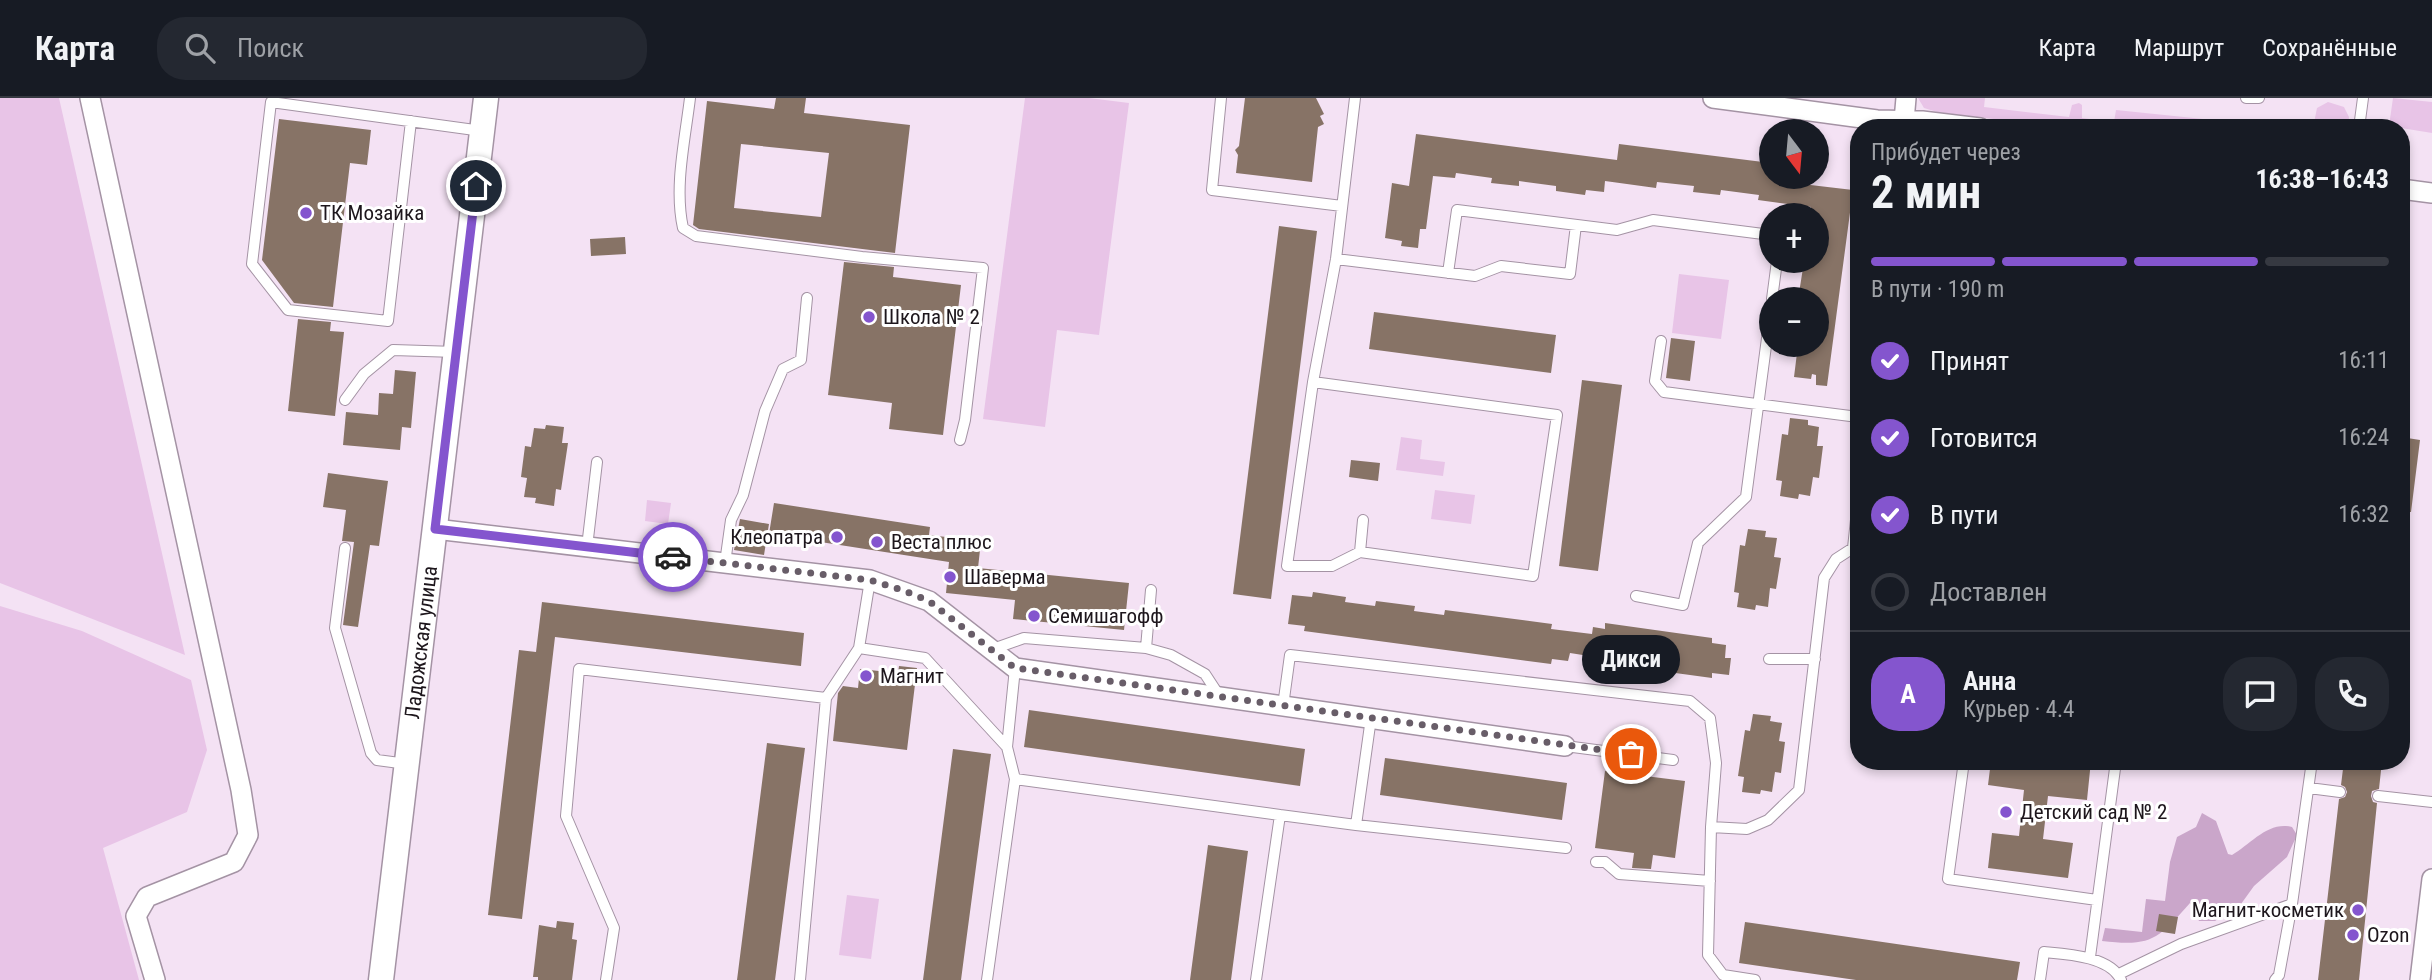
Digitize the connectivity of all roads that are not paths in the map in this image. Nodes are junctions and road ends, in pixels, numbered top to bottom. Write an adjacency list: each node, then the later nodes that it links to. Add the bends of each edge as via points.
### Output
1 (90, 98): 76 (street, via 248,835 234,862 147,897 136,916)
2 (486, 98): 15 (street, Ладожская улица)
3 (690, 98): 31 (lane, via 680,215 683,228 696,236 983,268)
4 (1221, 98): 18 (lane, via 1212,190)
5 (1355, 98): 18 (lane)
6 (1713, 98): 11 (street)
7 (1906, 98): 12 (street)
8 (2246, 98): 9 (lane)
9 (2259, 98)
10 (2363, 98): 13 (lane)
11 (1870, 119)
12 (1904, 119)
13 (2360, 119)
14 (411, 121): 14 (lane, via 388,321 288,310 252,264 271,102); 15 (lane)
15 (482, 131): 25 (street, Ладожская улица)
16 (2410, 190): 17 (street)
17 (2432, 193)
18 (1342, 206): 21 (lane)
19 (1576, 225): 20 (lane, via 1617,230 1653,220); 22 (lane, via 1570,274 1501,266 1475,276); 22 (lane, via 1457,210)
20 (1759, 233)
21 (1336, 259): 22 (lane); 27 (lane)
22 (1448, 273)
23 (807, 298): 39 (lane, via 802,360 783,369 765,411 743,495 731,520)
24 (1661, 341): 29 (lane, via 1655,381 1664,392)
25 (457, 352): 28 (lane, via 393,350 364,374); 34 (street, Ладожская улица)
26 (1765, 357): 29 (lane)
27 (1313, 382): 37 (lane, via 1287,566 1332,566); 37 (lane, via 1557,415 1533,576)
28 (345, 400)
29 (1759, 405): 30 (lane); 42 (lane, via 1746,497 1698,543 1683,605)
30 (1850, 416)
31 (960, 440)
32 (597, 462): 35 (lane)
33 (1363, 520): 37 (lane)
34 (435, 529): 35 (street); 56 (street, Ладожская улица)
35 (587, 547): 39 (street)
36 (345, 548): 56 (lane, via 335,628 371,753 377,760)
37 (1360, 552)
38 (1850, 552): 47 (lane, via 1836,559 1824,578)
39 (725, 563): 40 (street)
40 (870, 580): 43 (lane); 45 (street, via 929,601)
41 (1150, 590): 44 (lane)
42 (1636, 596)
43 (859, 648): 50 (lane); 54 (lane, via 925,657)
44 (1146, 648): 45 (lane, via 1024,638); 49 (lane, via 1171,655 1205,674)
45 (993, 649): 48 (street)
46 (1769, 659): 47 (lane)
47 (1815, 659): 67 (lane, via 1799,790 1768,820 1747,829)
48 (1015, 668): 49 (street); 54 (lane)
49 (1220, 697): 51 (street)
50 (826, 698): 78 (lane, via 579,669 566,816 614,928); 79 (lane)
51 (1283, 706): 52 (street); 67 (lane, via 1290,655 1690,701 1710,718 1716,763)
52 (1371, 718): 53 (street); 66 (lane)
53 (1565, 746): 55 (lane)
54 (1007, 747): 60 (lane)
55 (1673, 760)
56 (407, 764): 77 (street, Ладожская улица)
57 (1963, 770): 72 (lane, via 1948,879)
58 (2115, 770): 72 (lane)
59 (2311, 770): 61 (lane)
60 (1015, 779): 65 (lane); 80 (lane)
61 (2309, 788): 62 (lane); 73 (lane)
62 (2340, 792)
63 (2378, 796): 64 (lane)
64 (2432, 802)
65 (1280, 815): 66 (lane); 81 (lane)
66 (1356, 825): 68 (lane)
67 (1711, 827): 71 (lane)
68 (1566, 848)
69 (1596, 862): 71 (lane, via 1605,862 1619,874)
70 (2432, 879): 85 (street)
71 (1710, 881): 82 (lane, via 1708,955 1723,975)
72 (2097, 900): 74 (lane)
73 (2292, 904): 75 (lane, via 2181,944); 84 (lane)
74 (2090, 957): 75 (lane); 83 (lane, via 2044,952)
75 (2120, 977)
76 (155, 980)
77 (381, 980)
78 (606, 980)
79 (800, 980)
80 (987, 980)
81 (1256, 980)
82 (1755, 980)
83 (2040, 980)
84 (2276, 980)
85 (2420, 980)

